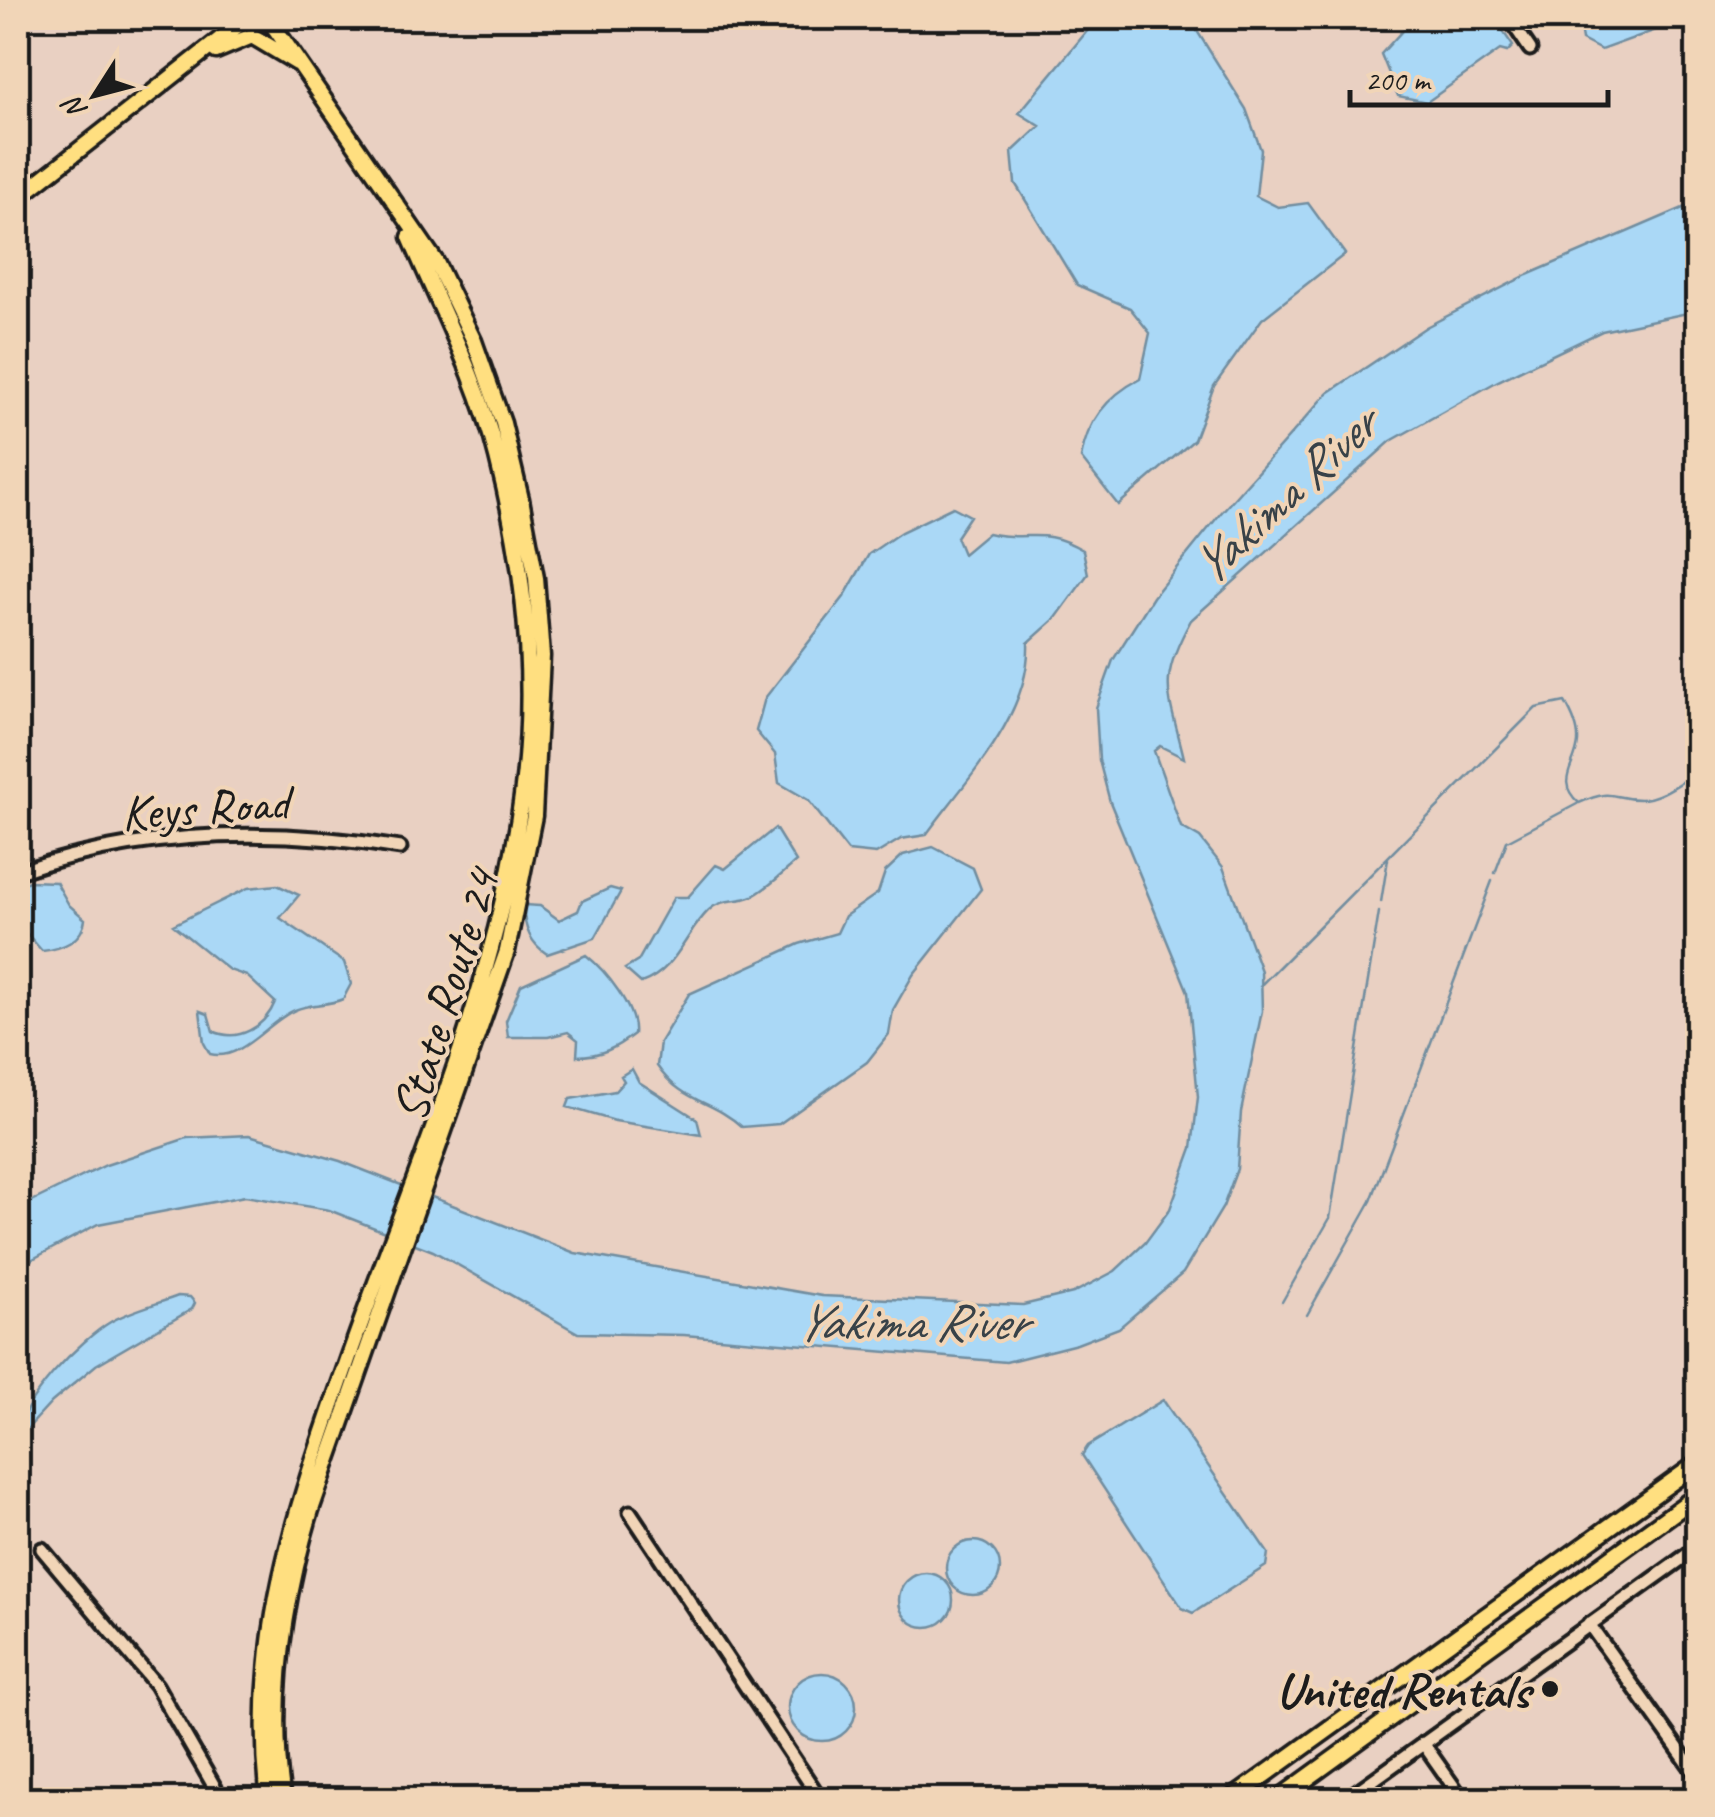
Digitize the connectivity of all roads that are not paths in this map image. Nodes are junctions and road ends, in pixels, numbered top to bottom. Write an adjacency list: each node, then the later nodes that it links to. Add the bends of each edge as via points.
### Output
1 (247, 18): 5 (main road)
2 (268, 18): 6 (main road, State Route 24)
3 (1509, 18): 4 (street)
4 (1530, 49)
5 (201, 56): 6 (main road, via 252,36); 7 (main road)
6 (300, 64): 10 (main road, State Route 24, via 436,262 474,342 503,424 530,543 542,693 538,780 490,1007)
7 (18, 198)
8 (400, 848): 9 (street, Keys Road, via 299,835 223,835 136,844)
9 (18, 872)
10 (325, 1448): 20 (main road, State Route 24, via 280,1564 266,1648); 21 (main road, State Route 24, via 286,1615 278,1700)
11 (1698, 1463): 23 (highway)
12 (1698, 1495): 24 (highway)
13 (630, 1512): 22 (street)
14 (1698, 1547): 16 (street)
15 (42, 1548): 19 (street, via 156,1685)
16 (1589, 1624): 17 (street); 18 (street)
17 (1422, 1743): 25 (street); 26 (street)
18 (1698, 1778)
19 (222, 1800)
20 (269, 1800)
21 (283, 1800)
22 (821, 1800)
23 (1230, 1800)
24 (1277, 1800)
25 (1345, 1800)
26 (1463, 1800)

